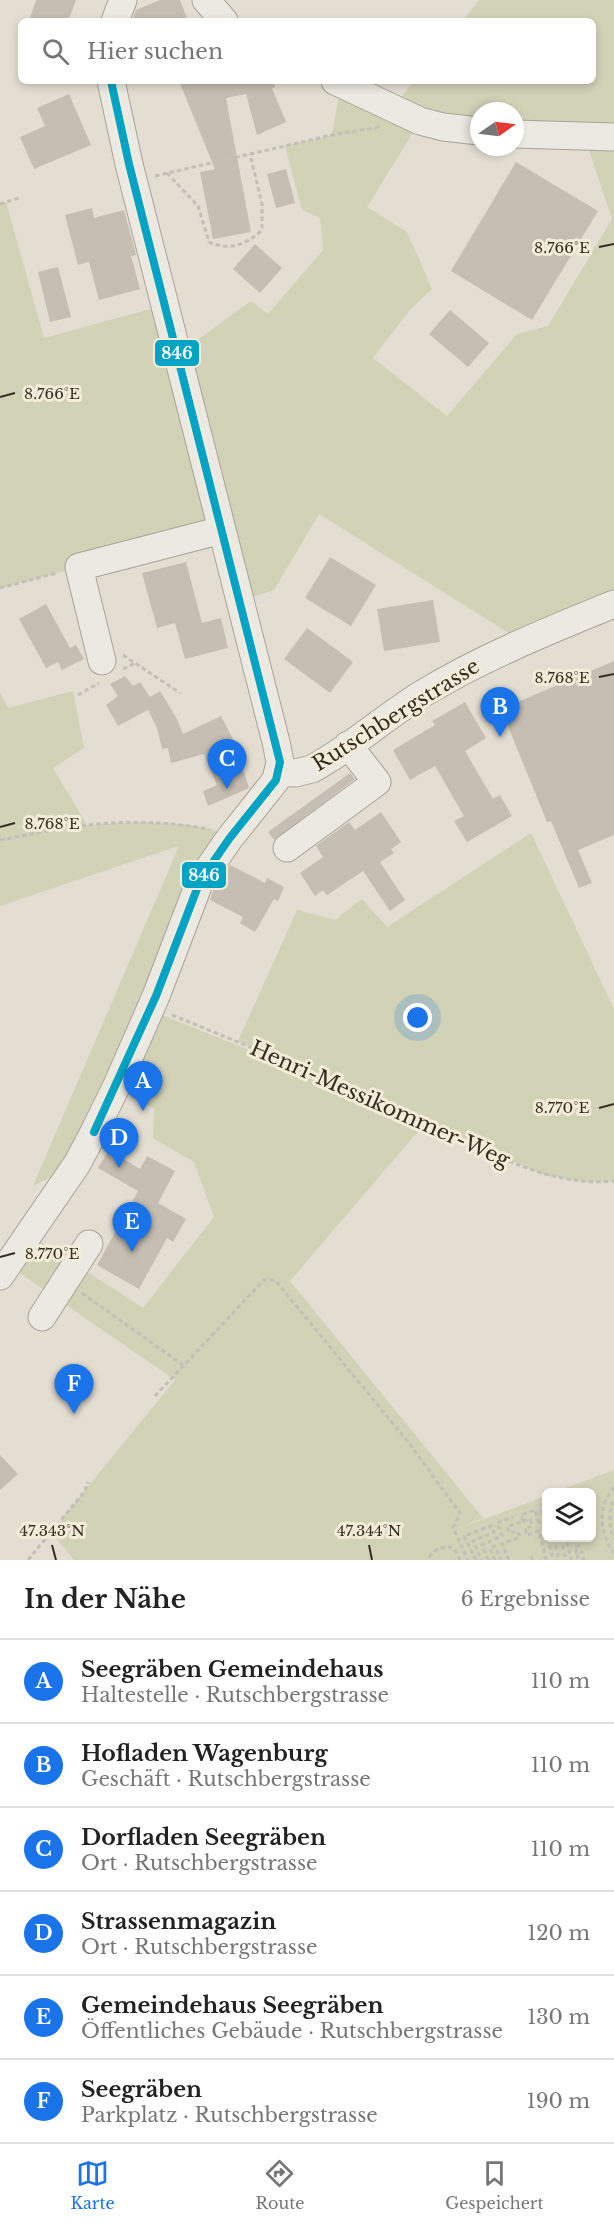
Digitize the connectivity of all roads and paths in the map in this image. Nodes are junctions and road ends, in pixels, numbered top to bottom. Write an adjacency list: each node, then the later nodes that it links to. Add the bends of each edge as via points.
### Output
1 (123, 0): 3 (street)
2 (206, 0): 4 (street)
3 (117, 18)
4 (221, 18)
5 (111, 84): 13 (street)
6 (342, 84): 8 (street, via 420,120)
7 (387, 126): 11 (path)
8 (470, 130)
9 (524, 134): 10 (street)
10 (614, 137)
11 (250, 154): 12 (path); 12 (path, via 262,204 262,230 250,241 222,248 209,242 198,206)
12 (167, 173): 13 (path)
13 (134, 181): 16 (street)
14 (19, 198): 15 (path)
15 (0, 204)
16 (222, 530): 17 (street); 23 (street, via 276,742)
17 (79, 567): 18 (path); 20 (street)
18 (0, 588)
19 (614, 604): 22 (street, Rutschbergstrasse, via 465,669)
20 (111, 658): 21 (path)
21 (180, 693)
22 (348, 745): 23 (street, Rutschbergstrasse, via 303,772); 26 (street, via 377,782)
23 (279, 772): 24 (street, via 270,790)
24 (229, 839): 25 (path, via 212,829 137,822 87,825); 27 (street, via 200,881)
25 (0, 840)
26 (287, 848)
27 (151, 1006): 28 (path, Henri-Messikommer-Weg, via 547,1176); 30 (street, via 117,1085 76,1164)
28 (614, 1181)
29 (89, 1244): 31 (street)
30 (0, 1276)
31 (65, 1281): 32 (street); 33 (path)
32 (42, 1317)
33 (184, 1366): 34 (path); 52 (path, via 264,1280 275,1280 409,1443 460,1513 453,1528)
34 (155, 1396)
35 (88, 1482): 50 (path)
36 (614, 1487): 47 (path, via 606,1501 602,1524)
37 (614, 1504): 41 (path, via 610,1515)
38 (513, 1517): 55 (path, via 497,1524 502,1536 482,1545)
39 (523, 1521): 40 (path, via 521,1515 535,1510 539,1524); 58 (path, via 507,1527 510,1533 517,1530 520,1537 502,1545); 59 (path, via 530,1519 532,1526 525,1528 527,1535 539,1531)
40 (542, 1523)
41 (614, 1539)
42 (549, 1542): 60 (path)
43 (555, 1542): 61 (path)
44 (562, 1542): 62 (path)
45 (567, 1542): 63 (path)
46 (579, 1542): 48 (path, via 575,1547)
47 (614, 1553)
48 (577, 1554): 64 (path); 65 (path, via 582,1552)
49 (429, 1557): 51 (path, via 445,1545 454,1548)
50 (28, 1560)
51 (460, 1560)
52 (468, 1560)
53 (476, 1560): 54 (path, via 464,1536 491,1526 494,1532 473,1541)
54 (482, 1560)
55 (488, 1560)
56 (495, 1560): 57 (path, via 490,1548 495,1546)
57 (501, 1560)
58 (509, 1560)
59 (546, 1560)
60 (553, 1560)
61 (559, 1560)
62 (566, 1560)
63 (571, 1560)
64 (578, 1560)
65 (584, 1560)

